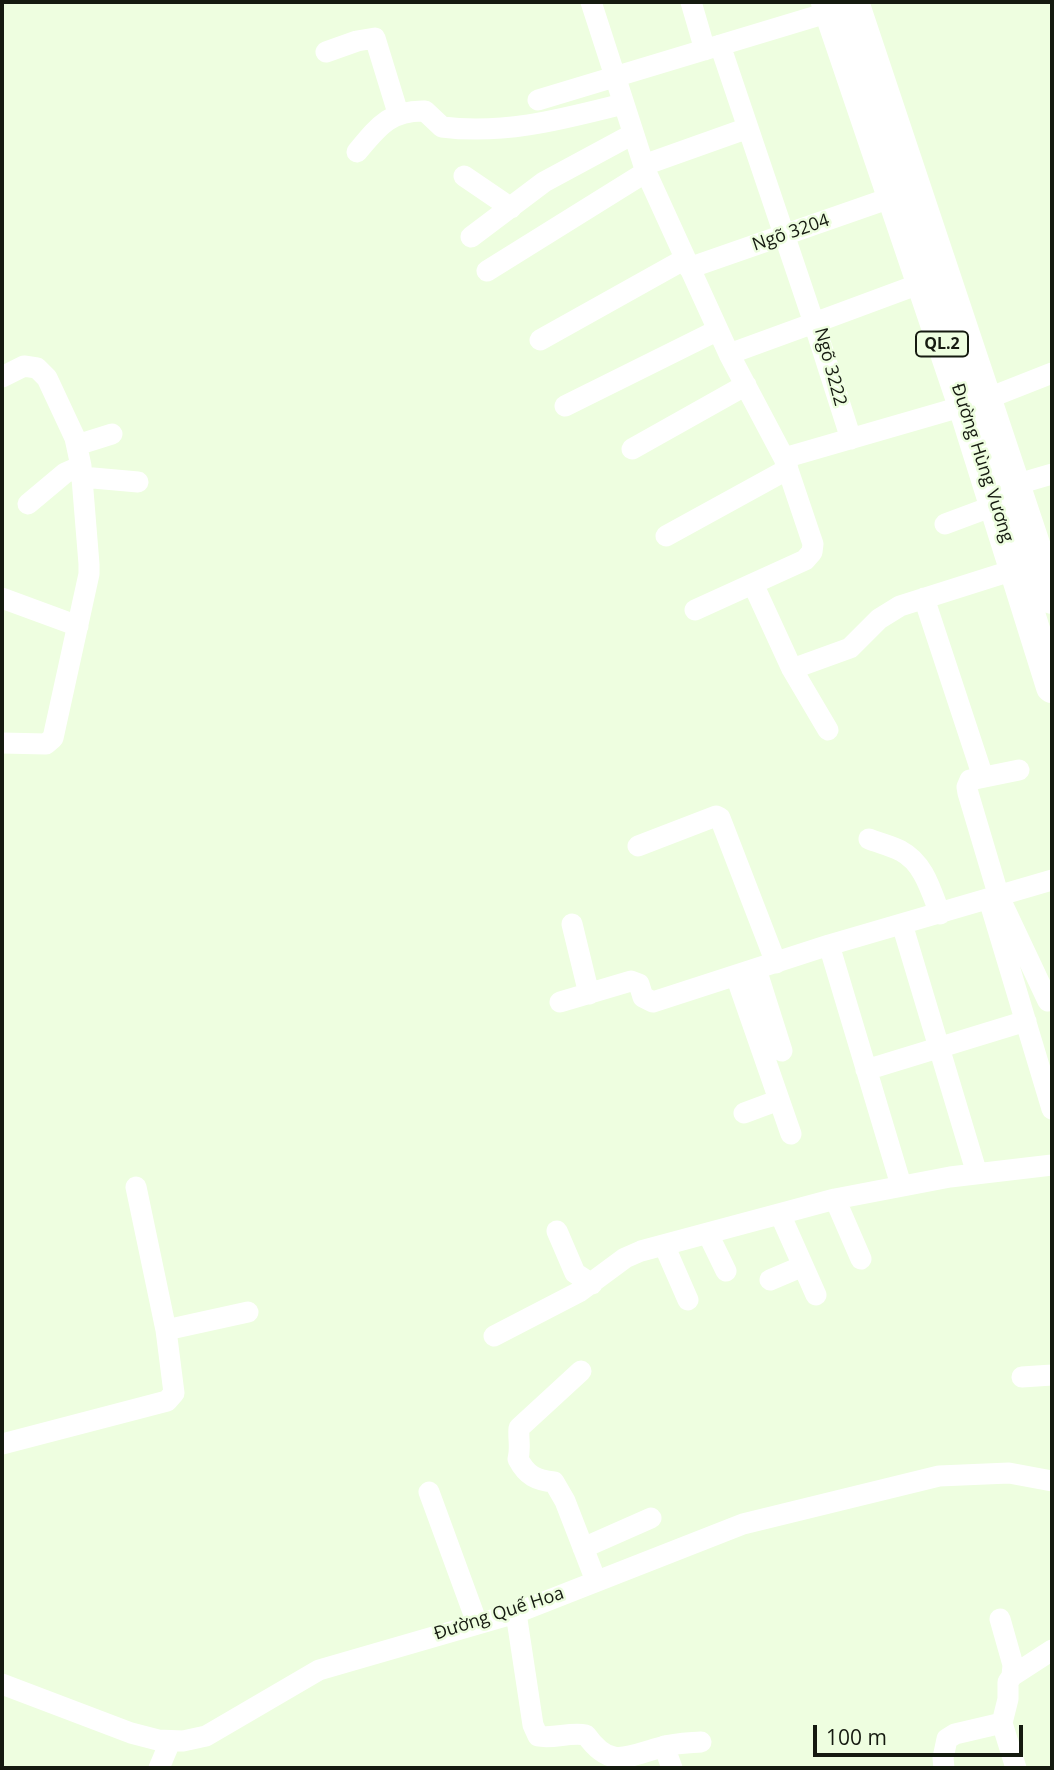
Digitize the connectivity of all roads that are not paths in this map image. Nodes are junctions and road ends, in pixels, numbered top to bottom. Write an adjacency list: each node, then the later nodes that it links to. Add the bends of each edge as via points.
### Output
1 (591, 2): 6 (street)
2 (691, 2): 4 (street)
3 (837, 5): 4 (street); 15 (highway, Đường Hùng Vương / QL.2); 29 (highway, Đường Hùng Vương / QL.2)
4 (713, 48): 6 (street); 10 (street)
5 (326, 52): 9 (street, via 375,38)
6 (615, 78): 7 (street); 8 (street)
7 (538, 100)
8 (623, 104): 9 (street, via 507,129 442,127 425,111); 11 (street)
9 (398, 113): 12 (street)
10 (748, 128): 13 (street); 17 (street)
11 (633, 134): 13 (street); 16 (street, via 544,182)
12 (358, 152)
13 (645, 169): 19 (street); 20 (street)
14 (464, 176): 16 (street)
15 (893, 197): 17 (street, Ngõ 3204); 21 (highway, Đường Hùng Vương / QL.2)
16 (511, 208): 18 (street)
17 (786, 235): 19 (street, Ngõ 3204); 22 (street)
18 (471, 237)
19 (687, 263): 23 (street); 24 (street, Ngõ 3204)
20 (487, 271)
21 (922, 283): 22 (street, Ngõ 3222); 29 (highway, Đường Hùng Vương / QL.2)
22 (814, 323): 25 (street); 32 (street, Ngõ 3222)
23 (718, 330): 25 (street); 30 (street)
24 (540, 340)
25 (729, 354): 28 (street)
26 (1052, 373): 29 (street)
27 (2, 377): 33 (street, via 24,366 41,371)
28 (746, 385): 34 (street); 35 (street)
29 (975, 403): 32 (street); 39 (highway, Đường Hùng Vương / QL.2)
30 (565, 406)
31 (112, 434): 33 (street)
32 (851, 439): 35 (street)
33 (76, 445): 36 (street)
34 (632, 449)
35 (786, 463): 42 (street); 45 (street, via 812,552 805,560)
36 (82, 472): 38 (street); 40 (street, via 65,473); 50 (street, via 89,574)
37 (1052, 474): 39 (street)
38 (138, 482)
39 (1001, 494): 41 (street); 43 (highway, Đường Hùng Vương / QL.2); 44 (highway, Đường Hùng Vương / QL.2)
40 (28, 504)
41 (946, 524)
42 (666, 536)
43 (1043, 542): 48 (highway, Đường Hùng Vương / QL.2)
44 (1017, 569): 47 (street); 52 (highway, Đường Hùng Vương / QL.2)
45 (753, 584): 49 (street); 51 (street)
46 (2, 598): 50 (street)
47 (924, 598): 51 (street, via 885,614 850,648); 56 (street)
48 (1052, 598)
49 (695, 610)
50 (78, 626): 54 (street, via 51,741)
51 (792, 668): 53 (street)
52 (1052, 687)
53 (828, 730)
54 (2, 743)
55 (1019, 770): 56 (street)
56 (983, 777): 60 (street, via 970,780 967,787)
57 (869, 839): 61 (street, via 914,861)
58 (638, 846): 65 (street, via 720,818)
59 (1052, 880): 60 (street)
60 (994, 898): 61 (street); 67 (street); 69 (street)
61 (940, 914): 63 (street)
62 (572, 924): 66 (street)
63 (902, 924): 64 (street); 70 (street)
64 (829, 945): 65 (street); 72 (street)
65 (756, 969): 66 (street, via 653,1002 631,981); 71 (street); 73 (street)
66 (589, 994): 68 (street)
67 (1048, 1001)
68 (560, 1002)
69 (1026, 1021): 70 (street); 74 (street)
70 (940, 1047): 72 (street); 78 (street)
71 (782, 1051)
72 (866, 1069): 79 (street)
73 (779, 1100): 75 (street); 76 (street)
74 (1052, 1109)
75 (744, 1112)
76 (791, 1134)
77 (1052, 1165): 78 (street)
78 (977, 1174): 79 (street)
79 (901, 1185): 81 (street)
80 (136, 1187): 94 (street)
81 (835, 1199): 82 (street); 86 (street)
82 (780, 1214): 84 (street); 87 (street)
83 (557, 1231): 90 (street, via 575,1273)
84 (708, 1234): 85 (street); 88 (street)
85 (664, 1245): 90 (street, via 625,1258); 92 (street)
86 (861, 1259)
87 (803, 1266): 89 (street); 91 (street)
88 (726, 1271)
89 (770, 1280)
90 (592, 1284): 95 (street)
91 (816, 1295)
92 (688, 1300)
93 (248, 1312): 94 (street)
94 (166, 1330): 99 (street, via 171,1398)
95 (494, 1336)
96 (581, 1371): 103 (street, via 519,1428 518,1459 536,1480 554,1482)
97 (1052, 1374): 98 (street)
98 (1022, 1377)
99 (2, 1444)
100 (1052, 1481): 104 (street, Đường Quế Hoa, via 1009,1473 939,1476 743,1524)
101 (429, 1492): 107 (street)
102 (651, 1518): 103 (street)
103 (583, 1548): 104 (street)
104 (596, 1581): 105 (street, Đường Quế Hoa)
105 (516, 1613): 107 (street, Đường Quế Hoa); 114 (street, via 538,1736 586,1735 606,1757 622,1761)
106 (1000, 1619): 109 (street)
107 (477, 1623): 112 (street, Đường Quế Hoa, via 319,1670 206,1736)
108 (1052, 1650): 109 (street)
109 (1012, 1676): 111 (street)
110 (2, 1684): 112 (street, Đường Quế Hoa)
111 (1002, 1723): 117 (street, via 947,1739); 118 (street)
112 (170, 1742): 115 (street)
113 (702, 1742): 114 (street)
114 (664, 1746): 116 (street)
115 (159, 1768)
116 (672, 1768)
117 (944, 1768)
118 (1016, 1768)

